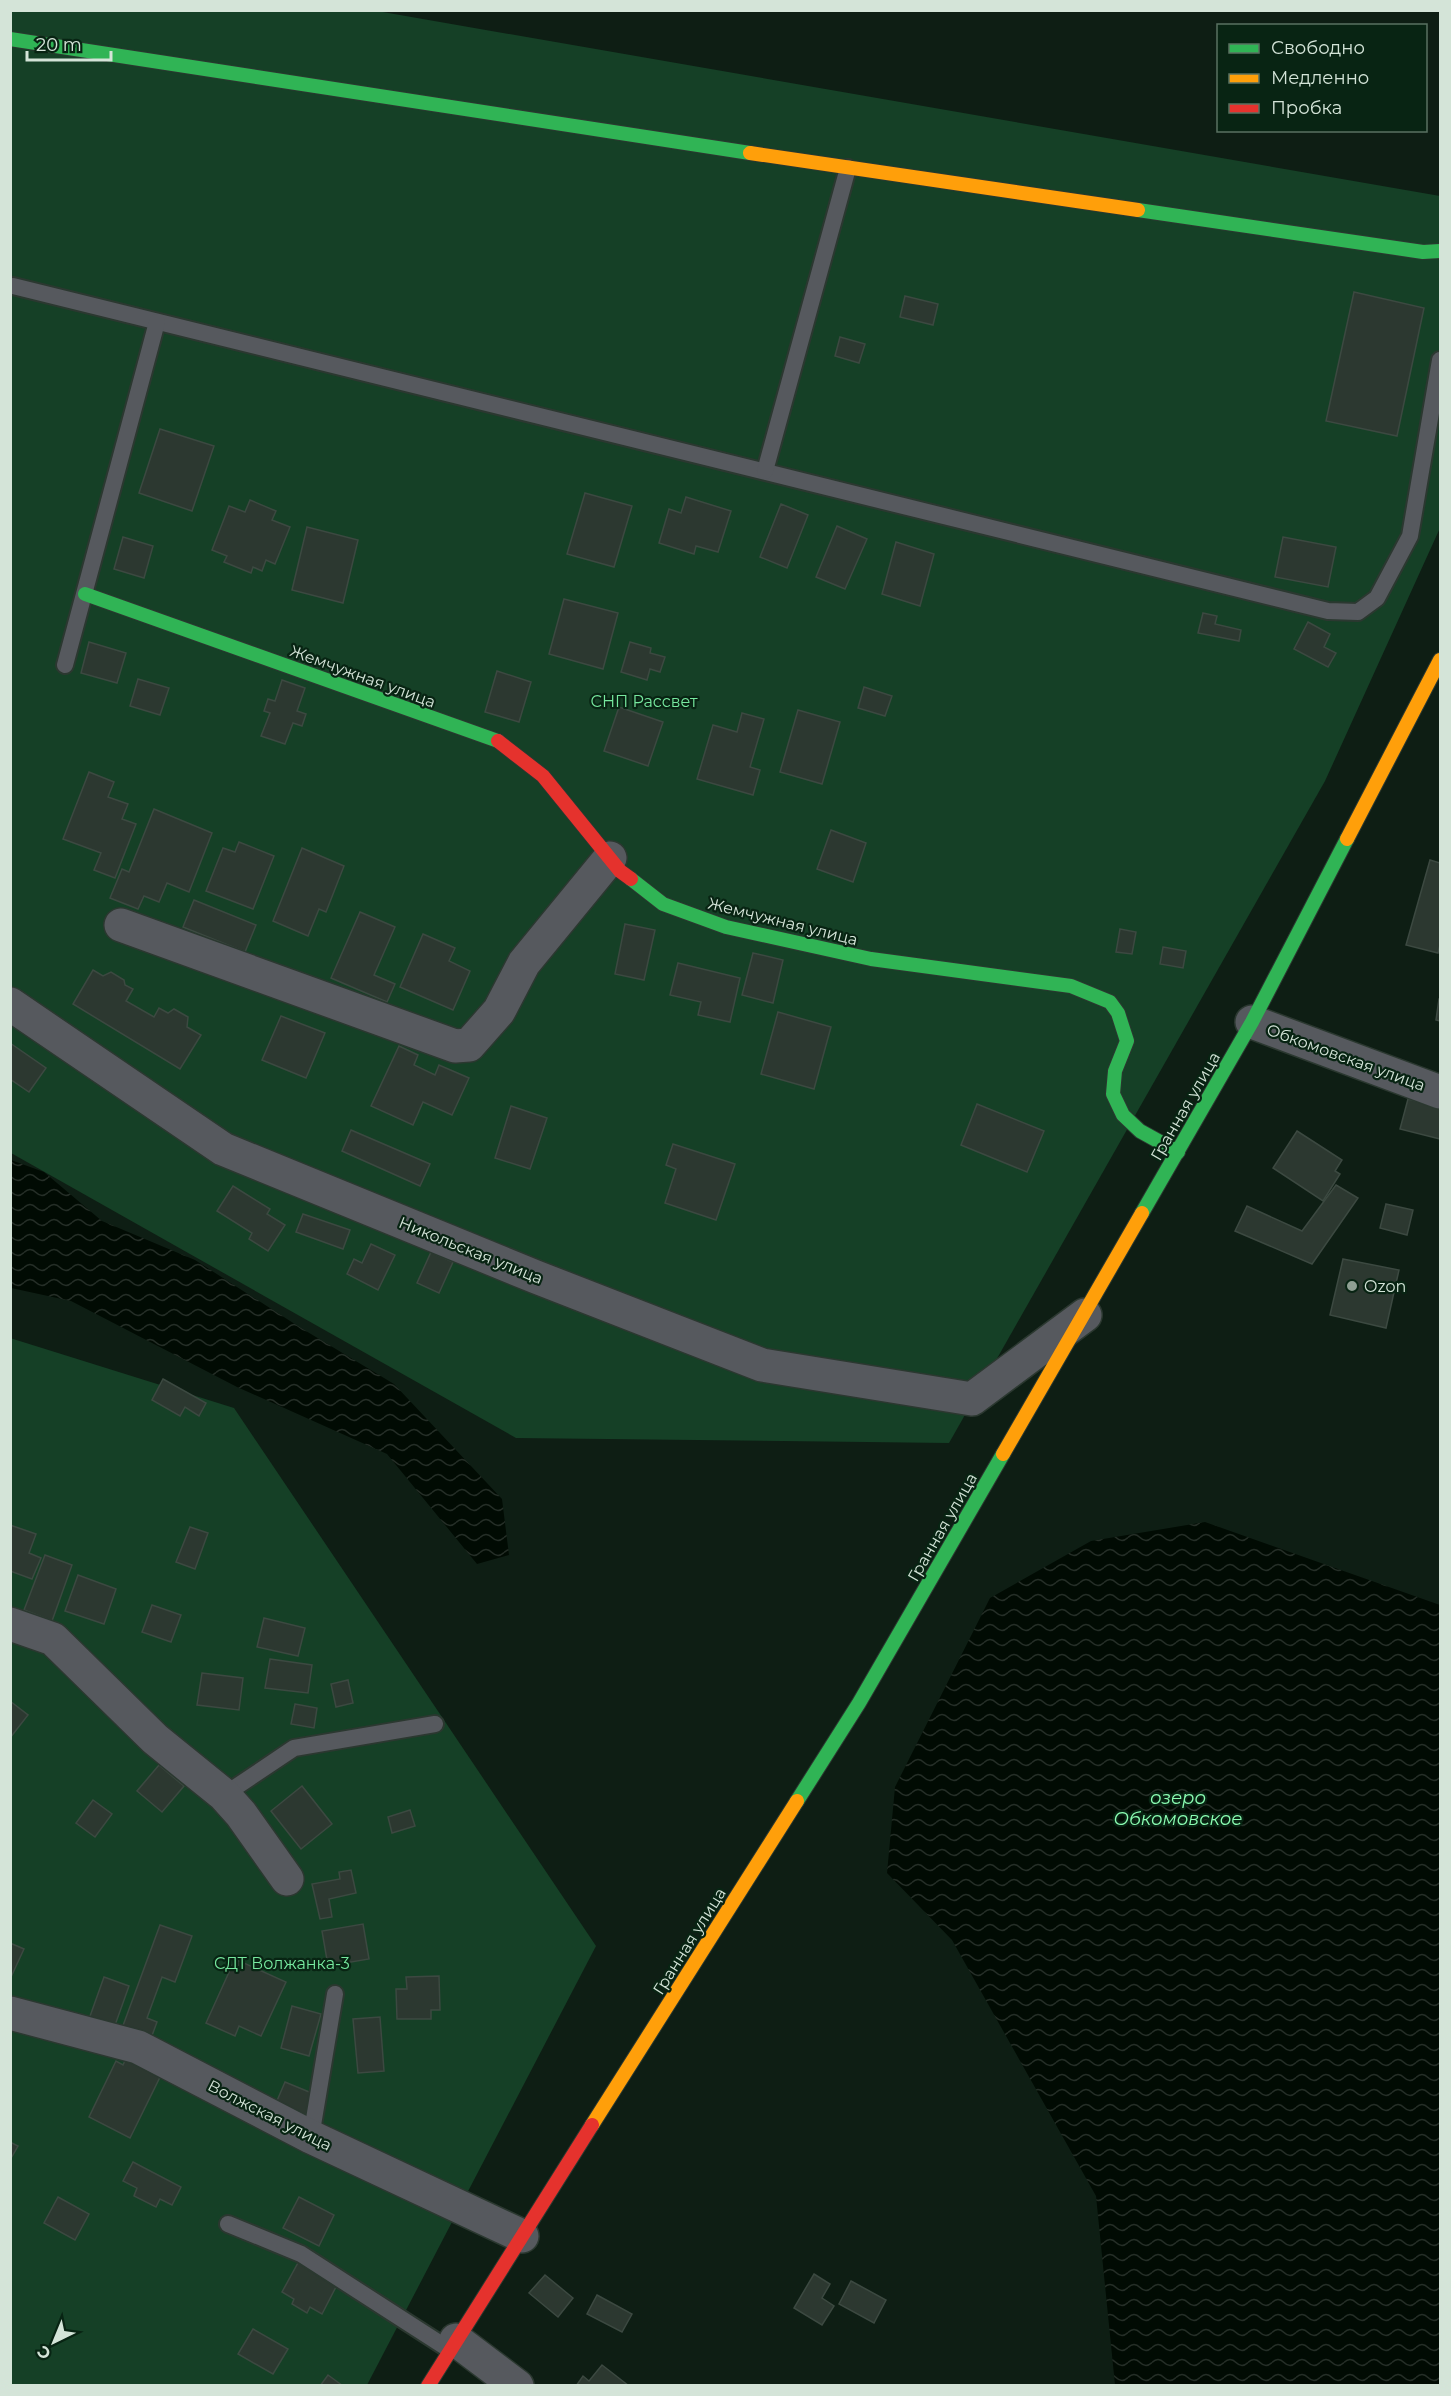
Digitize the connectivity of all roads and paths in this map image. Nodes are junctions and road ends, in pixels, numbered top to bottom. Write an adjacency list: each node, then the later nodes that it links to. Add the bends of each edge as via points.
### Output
1 (10, 39): 2 (street)
2 (848, 168): 3 (street, via 1423,252); 7 (lane)
3 (1440, 251)
4 (13, 286): 5 (lane)
5 (157, 322): 7 (lane); 8 (lane)
6 (1440, 360): 7 (lane, via 1410,536 1377,598 1358,612 1328,611)
7 (765, 471)
8 (85, 594): 10 (lane); 11 (street, Жемчужная улица, via 501,742 543,776)
9 (1440, 660): 14 (street, Гранная улица)
10 (65, 665)
11 (610, 858): 12 (street, via 524,963 498,1011 469,1045 455,1046); 16 (street, Жемчужная улица, via 620,871 663,904 726,927 871,959 1071,986 1110,1002 1127,1041 1113,1094 1123,1115 1140,1131)
12 (120, 925)
13 (10, 1004): 17 (street, Никольская улица, via 223,1149 762,1365 972,1399)
14 (1252, 1023): 15 (street, Обкомовская улица); 16 (street, Гранная улица)
15 (1440, 1092)
16 (1178, 1152): 17 (street, Гранная улица)
17 (1085, 1315): 26 (street, Гранная улица, via 860,1703)
18 (10, 1624): 20 (street, via 53,1639 155,1739)
19 (435, 1724): 20 (lane, via 294,1748)
20 (224, 1795): 21 (street)
21 (286, 1879)
22 (335, 1994): 24 (lane)
23 (10, 2013): 24 (street, Волжская улица, via 138,2047)
24 (311, 2138): 26 (street, Волжская улица)
25 (228, 2224): 27 (lane, via 301,2254)
26 (522, 2236): 27 (street, Гранная улица)
27 (453, 2345): 28 (street, Гранная улица); 29 (street)
28 (428, 2385)
29 (517, 2385)

